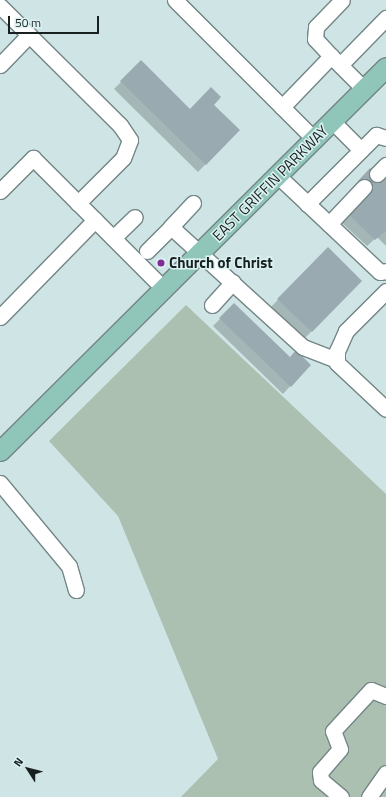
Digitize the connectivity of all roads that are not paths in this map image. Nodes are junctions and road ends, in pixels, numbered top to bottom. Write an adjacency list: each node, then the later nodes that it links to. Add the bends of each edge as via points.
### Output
1 (175, 0): 10 (street)
2 (342, 0): 6 (street, via 316,27 314,39)
3 (0, 6): 5 (street)
4 (386, 18): 6 (street)
5 (29, 35): 7 (street); 19 (street, via 120,125 130,140 123,158)
6 (335, 61): 9 (street); 10 (street)
7 (0, 65)
8 (386, 67): 9 (main road, EAST GRIFFIN PARKWAY)
9 (364, 89): 11 (main road, EAST GRIFFIN PARKWAY)
10 (282, 107): 13 (street)
11 (332, 121): 13 (main road, EAST GRIFFIN PARKWAY); 14 (street)
12 (386, 138): 14 (street, via 376,135)
13 (314, 139): 15 (main road, EAST GRIFFIN PARKWAY)
14 (360, 150): 20 (street)
15 (277, 175): 20 (street); 27 (main road, EAST GRIFFIN PARKWAY)
16 (364, 187): 23 (street)
17 (0, 191): 19 (street, via 33,158)
18 (193, 203): 24 (street)
19 (78, 204): 22 (street)
20 (308, 204): 23 (street)
21 (135, 217): 25 (street)
22 (95, 220): 25 (street); 33 (street)
23 (329, 224): 28 (street, via 380,272)
24 (171, 227): 26 (street); 27 (street)
25 (113, 238): 30 (street)
26 (147, 251)
27 (200, 252): 29 (street); 30 (main road, EAST GRIFFIN PARKWAY)
28 (386, 271)
29 (234, 282): 32 (street); 34 (street, via 303,347)
30 (163, 288): 36 (main road, EAST GRIFFIN PARKWAY)
31 (386, 291): 34 (street, via 346,331)
32 (212, 305)
33 (0, 317)
34 (337, 360): 35 (street)
35 (386, 409)
36 (0, 451)
37 (0, 483): 38 (street, via 69,566)
38 (76, 590)
39 (386, 696): 41 (street, via 371,690 333,731 340,749 320,772 321,780)
40 (386, 773): 42 (street)
41 (341, 797)
42 (369, 797)

